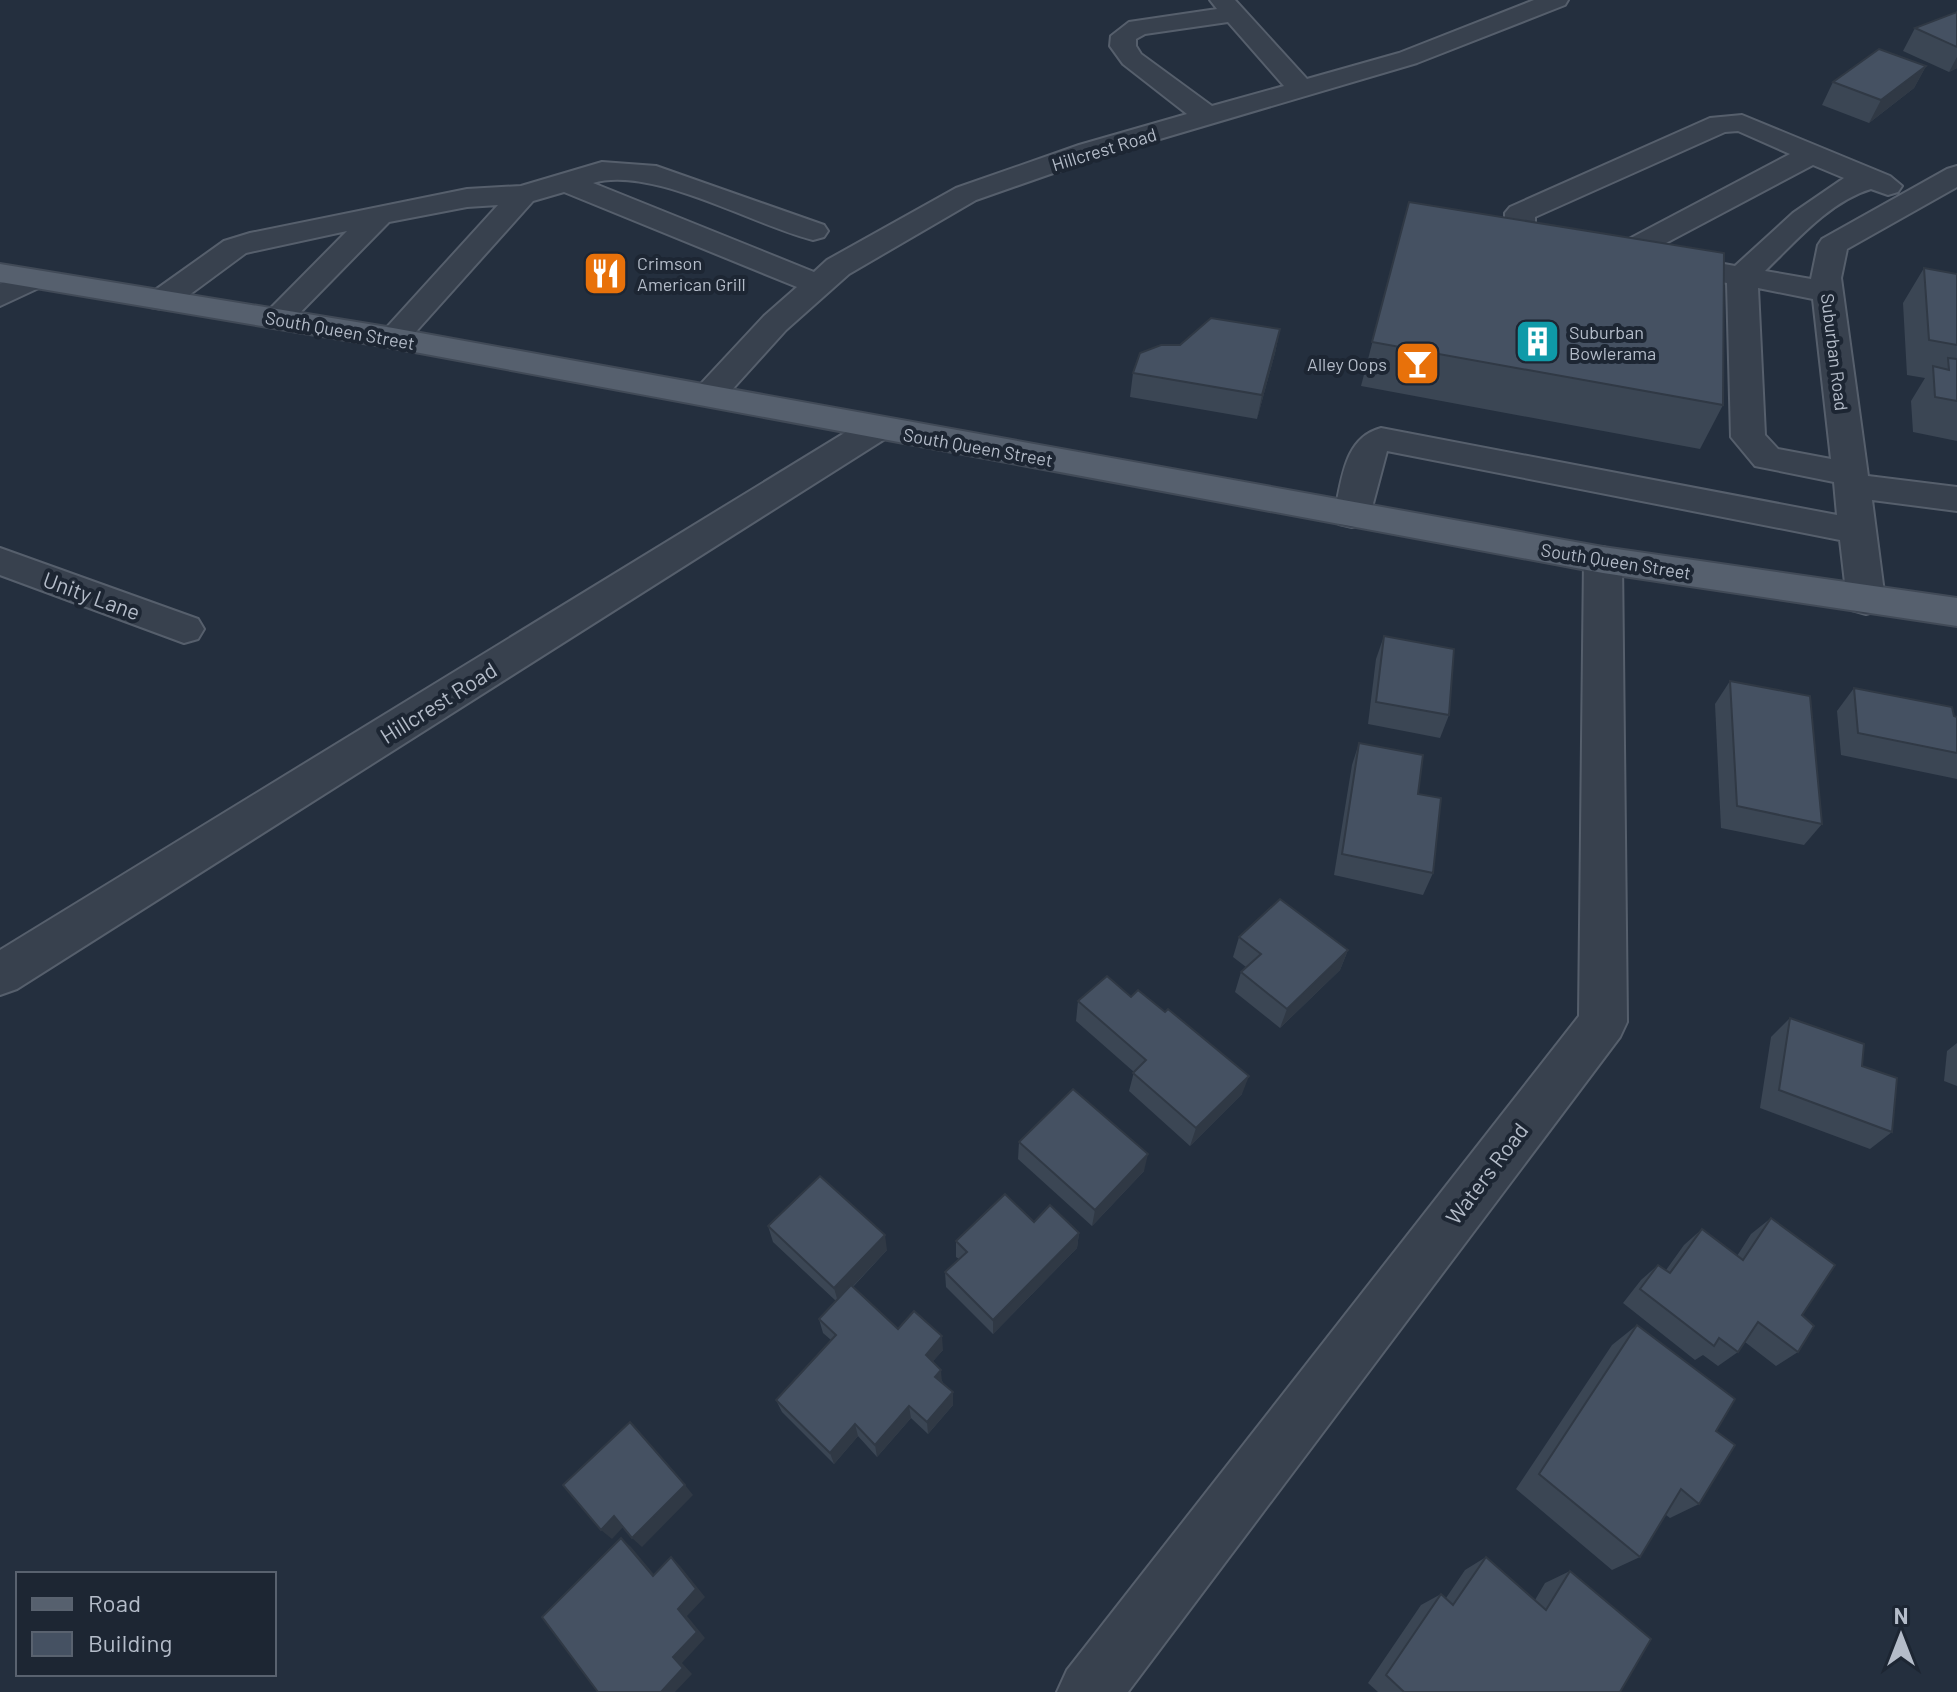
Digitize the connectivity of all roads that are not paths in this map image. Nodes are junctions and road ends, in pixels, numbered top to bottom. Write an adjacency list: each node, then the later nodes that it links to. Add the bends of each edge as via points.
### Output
1 (1556, 0): 3 (street, Hillcrest Road, via 1408,58)
2 (1228, 7): 3 (street); 4 (street, via 1138,27 1124,36 1123,46 1132,59)
3 (1303, 91): 4 (street, Hillcrest Road)
4 (1209, 117): 19 (street, Hillcrest Road, via 966,194 851,260)
5 (1812, 154): 7 (street); 15 (street); 15 (street, via 1742,123 1720,124 1520,213 1520,226 1536,240)
6 (1957, 175): 10 (street, Suburban Road)
7 (1869, 179): 10 (street); 17 (street, via 1805,217)
8 (565, 182): 9 (street); 11 (street, via 602,171 646,172); 14 (street)
9 (523, 195): 12 (street, via 467,198); 24 (street)
10 (1913, 199): 20 (street, Suburban Road, via 1833,245)
11 (733, 202): 13 (street); 14 (street)
12 (379, 216): 22 (street, via 235,247); 23 (street)
13 (813, 231)
14 (689, 232): 19 (street)
15 (1621, 255): 17 (street)
16 (0, 273): 18 (main road, South Queen Street)
17 (1742, 276): 20 (street); 27 (street, via 1748,437 1767,458)
18 (32, 279): 21 (street); 22 (main road, South Queen Street)
19 (818, 285): 25 (street, Hillcrest Road)
20 (1828, 292): 27 (street, Suburban Road)
21 (0, 297)
22 (162, 300): 23 (main road, South Queen Street)
23 (277, 318): 24 (main road, South Queen Street)
24 (393, 338): 25 (main road, South Queen Street)
25 (708, 396): 26 (main road, South Queen Street)
26 (876, 429): 29 (main road, South Queen Street); 36 (street, Hillcrest Road)
27 (1851, 480): 28 (street); 30 (street, Suburban Road)
28 (1957, 499)
29 (1352, 515): 30 (street, via 1368,449 1381,439); 31 (main road, South Queen Street)
30 (1858, 531): 33 (street, Suburban Road)
31 (1603, 560): 33 (main road, South Queen Street); 37 (street, Waters Road, via 1603,1022)
32 (0, 561): 35 (street, Unity Lane)
33 (1866, 600): 34 (main road, South Queen Street)
34 (1957, 612)
35 (184, 629)
36 (0, 975)
37 (1089, 1692)

